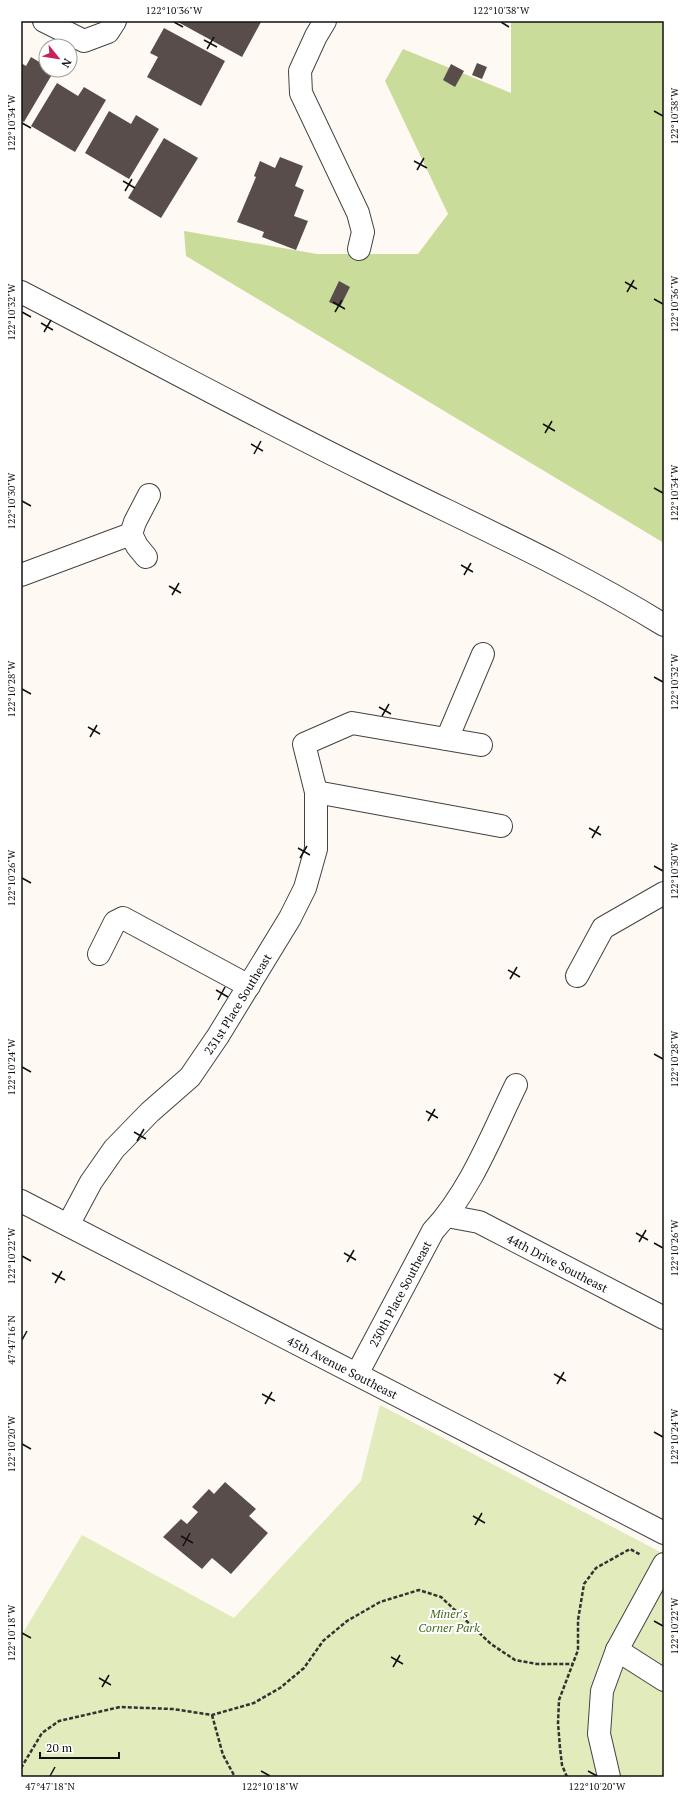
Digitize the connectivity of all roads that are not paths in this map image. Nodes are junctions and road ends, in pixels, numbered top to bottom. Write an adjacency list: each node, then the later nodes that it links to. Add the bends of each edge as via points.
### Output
1 (44, 21): 2 (street, via 84,41 108,32)
2 (115, 21)
3 (326, 21): 4 (street, via 300,71 301,93 358,213 363,232)
4 (359, 249)
5 (21, 292): 10 (street, via 368,472 527,550)
6 (149, 495): 7 (street)
7 (131, 534): 8 (street); 9 (street)
8 (146, 557)
9 (21, 575)
10 (664, 625)
11 (483, 654): 12 (street)
12 (447, 739): 13 (street); 14 (street, 231st Place Southeast, via 352,723 304,744)
13 (481, 745)
14 (316, 792): 15 (street); 19 (street, 231st Place Southeast, via 316,849 305,888 290,918)
15 (501, 826)
16 (664, 893): 18 (street, via 603,928)
17 (99, 954): 19 (street, via 115,922 123,918)
18 (577, 976)
19 (248, 986): 23 (street, 231st Place Southeast, via 190,1077 150,1112 114,1149 91,1182)
20 (516, 1085): 22 (street, 230th Place Southeast, via 470,1179)
21 (21, 1201): 23 (street, 45th Avenue Southeast)
22 (447, 1216): 24 (street, 44th Drive Southeast, via 479,1222); 25 (street, 230th Place Southeast, via 433,1231)
23 (68, 1225): 25 (street, 45th Avenue Southeast)
24 (664, 1318)
25 (357, 1374): 26 (street, 45th Avenue Southeast)
26 (664, 1533)
27 (664, 1564): 28 (street)
28 (617, 1650): 29 (street); 30 (street, via 602,1691 599,1734)
29 (664, 1680)
30 (609, 1777)

